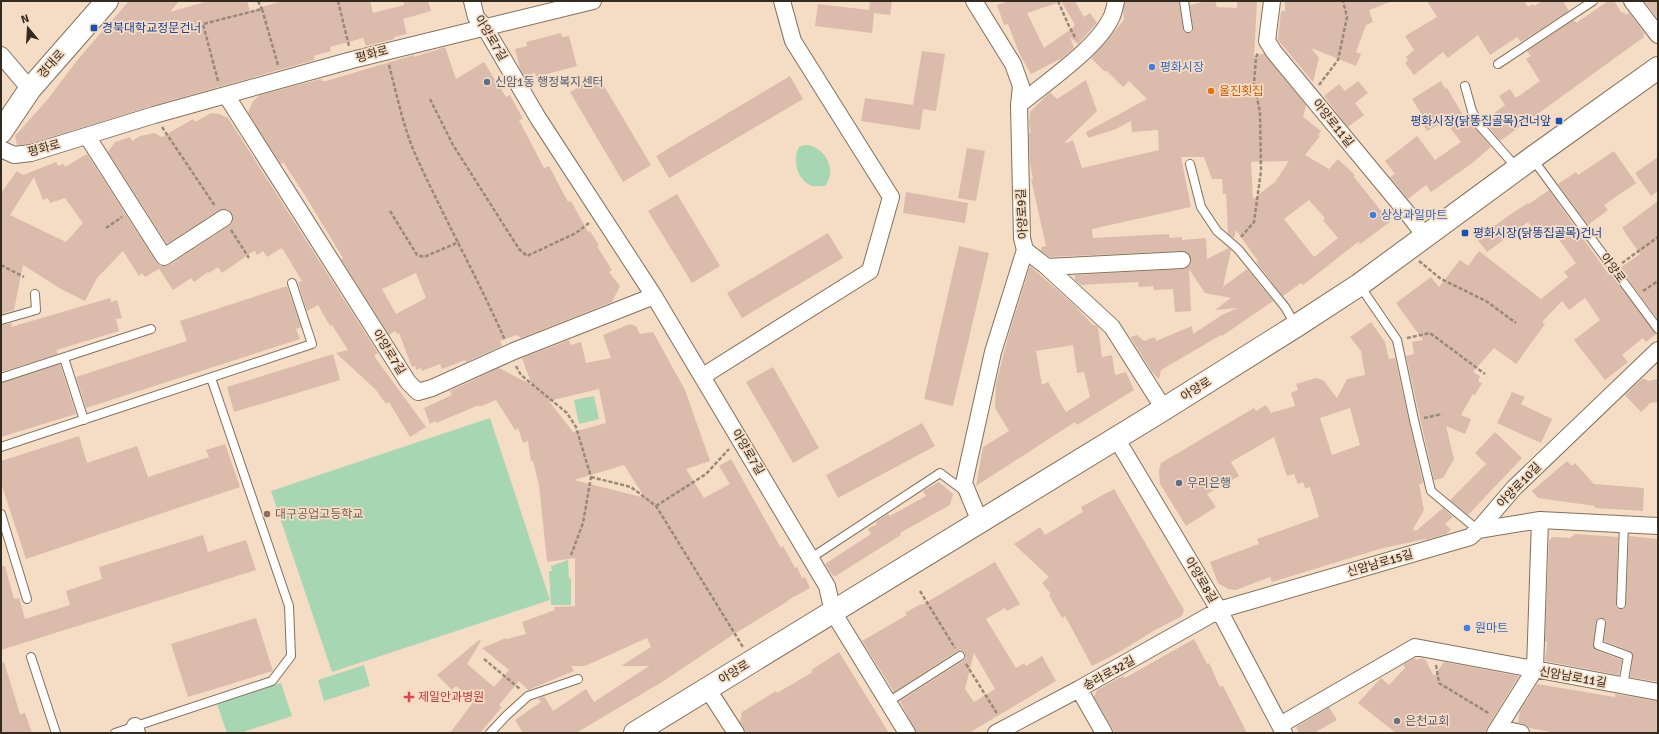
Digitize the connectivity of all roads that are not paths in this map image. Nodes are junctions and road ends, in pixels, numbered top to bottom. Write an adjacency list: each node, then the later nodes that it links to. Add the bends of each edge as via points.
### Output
1 (107, 1): 18 (main road, 경대로)
2 (472, 1): 11 (street, 아양로7길, via 476,16)
3 (593, 1): 11 (street, 평화로)
4 (782, 1): 41 (street, via 793,41 891,197 870,270)
5 (974, 1): 20 (street, 아양로9길, via 1013,64 1021,86)
6 (1116, 1): 20 (street, via 1113,15 1099,36 1069,65)
7 (1184, 1): 12 (lane)
8 (1272, 1): 27 (street, 아양로11길, via 1267,41)
9 (1593, 1): 15 (lane)
10 (1632, 1): 13 (street)
11 (484, 26): 19 (street, 평화로); 34 (street, 아양로7길, via 538,118)
12 (1188, 28)
13 (1658, 35)
14 (1, 55): 18 (street)
15 (1498, 64)
16 (1658, 68): 24 (main road, 아양로)
17 (1465, 86): 24 (lane, via 1472,111 1480,126)
18 (30, 89): 21 (main road, 경대로)
19 (224, 95): 22 (street, 평화로); 34 (street, 아양로7길, via 408,382 418,392)
20 (1019, 105): 28 (street, 아양로9길)
21 (1, 132)
22 (87, 136): 23 (street, 평화로, via 31,154 14,155); 26 (street, via 164,257)
23 (1, 148)
24 (1524, 163): 27 (main road, 아양로); 38 (lane, 아양로, via 1613,269)
25 (1190, 164): 36 (lane, via 1201,207 1217,230 1238,248 1285,307)
26 (224, 218)
27 (1425, 236): 32 (main road, 아양로)
28 (1024, 250): 30 (street, 아양로9길); 48 (street, via 993,352 964,482)
29 (1182, 260): 30 (street)
30 (1047, 267): 44 (street, 아양로9길, via 1112,327)
31 (292, 283): 43 (lane, via 312,344)
32 (1359, 285): 36 (main road, 아양로); 54 (lane, via 1397,340 1431,491)
33 (34, 294): 35 (lane, via 36,310)
34 (654, 296): 41 (street, 아양로7길)
35 (1, 320)
36 (1296, 326): 44 (main road, 아양로)
37 (151, 329): 40 (lane)
38 (1658, 329)
39 (1658, 350): 54 (street, 아양로10길, via 1514,488)
40 (64, 358): 42 (lane); 45 (lane)
41 (703, 376): 55 (street, 아양로7길)
42 (1, 378)
43 (211, 378): 45 (lane); 72 (lane, via 288,606 291,656 272,681)
44 (1164, 409): 46 (main road, 아양로)
45 (84, 420): 47 (lane)
46 (1116, 438): 51 (main road, 아양로); 58 (street, 아양로8길)
47 (1, 447)
48 (967, 489): 51 (street); 55 (lane, via 963,490 940,474)
49 (1, 514): 56 (lane)
50 (1540, 520): 52 (street, 신암남로15길); 54 (street, 신암남로15길); 63 (street)
51 (980, 522): 59 (main road, 아양로)
52 (1624, 524): 53 (street, 신암남로15길); 57 (lane)
53 (1658, 526)
54 (1478, 530): 58 (street, 신암남로15길, via 1470,537)
55 (811, 558): 59 (street, 아양로7길, via 827,586)
56 (27, 599)
57 (1621, 604)
58 (1220, 610): 67 (street, 송라로32길); 71 (street, 아양로8길)
59 (833, 612): 66 (main road, 아양로); 69 (street)
60 (1601, 623): 65 (lane, 신암남로11길, via 1598,645 1628,656)
61 (960, 656): 69 (lane)
62 (31, 657): 73 (lane)
63 (1536, 668): 65 (street, 신암남로11길); 70 (street, 신암남로11길); 71 (street, 아양로8길, via 1415,647)
64 (578, 679): 75 (lane, via 528,696)
65 (1624, 686): 68 (street, 신암남로11길)
66 (707, 688): 76 (main road, 아양로); 77 (street)
67 (1079, 689): 79 (street, 송라로32길); 80 (street)
68 (1658, 692)
69 (888, 702): 78 (street)
70 (1499, 728): 81 (street)
71 (1282, 729)
72 (136, 730): 74 (lane)
73 (56, 733)
74 (115, 733)
75 (490, 733)
76 (635, 733)
77 (736, 733)
78 (907, 733)
79 (996, 733)
80 (1104, 733)
81 (1521, 733)

